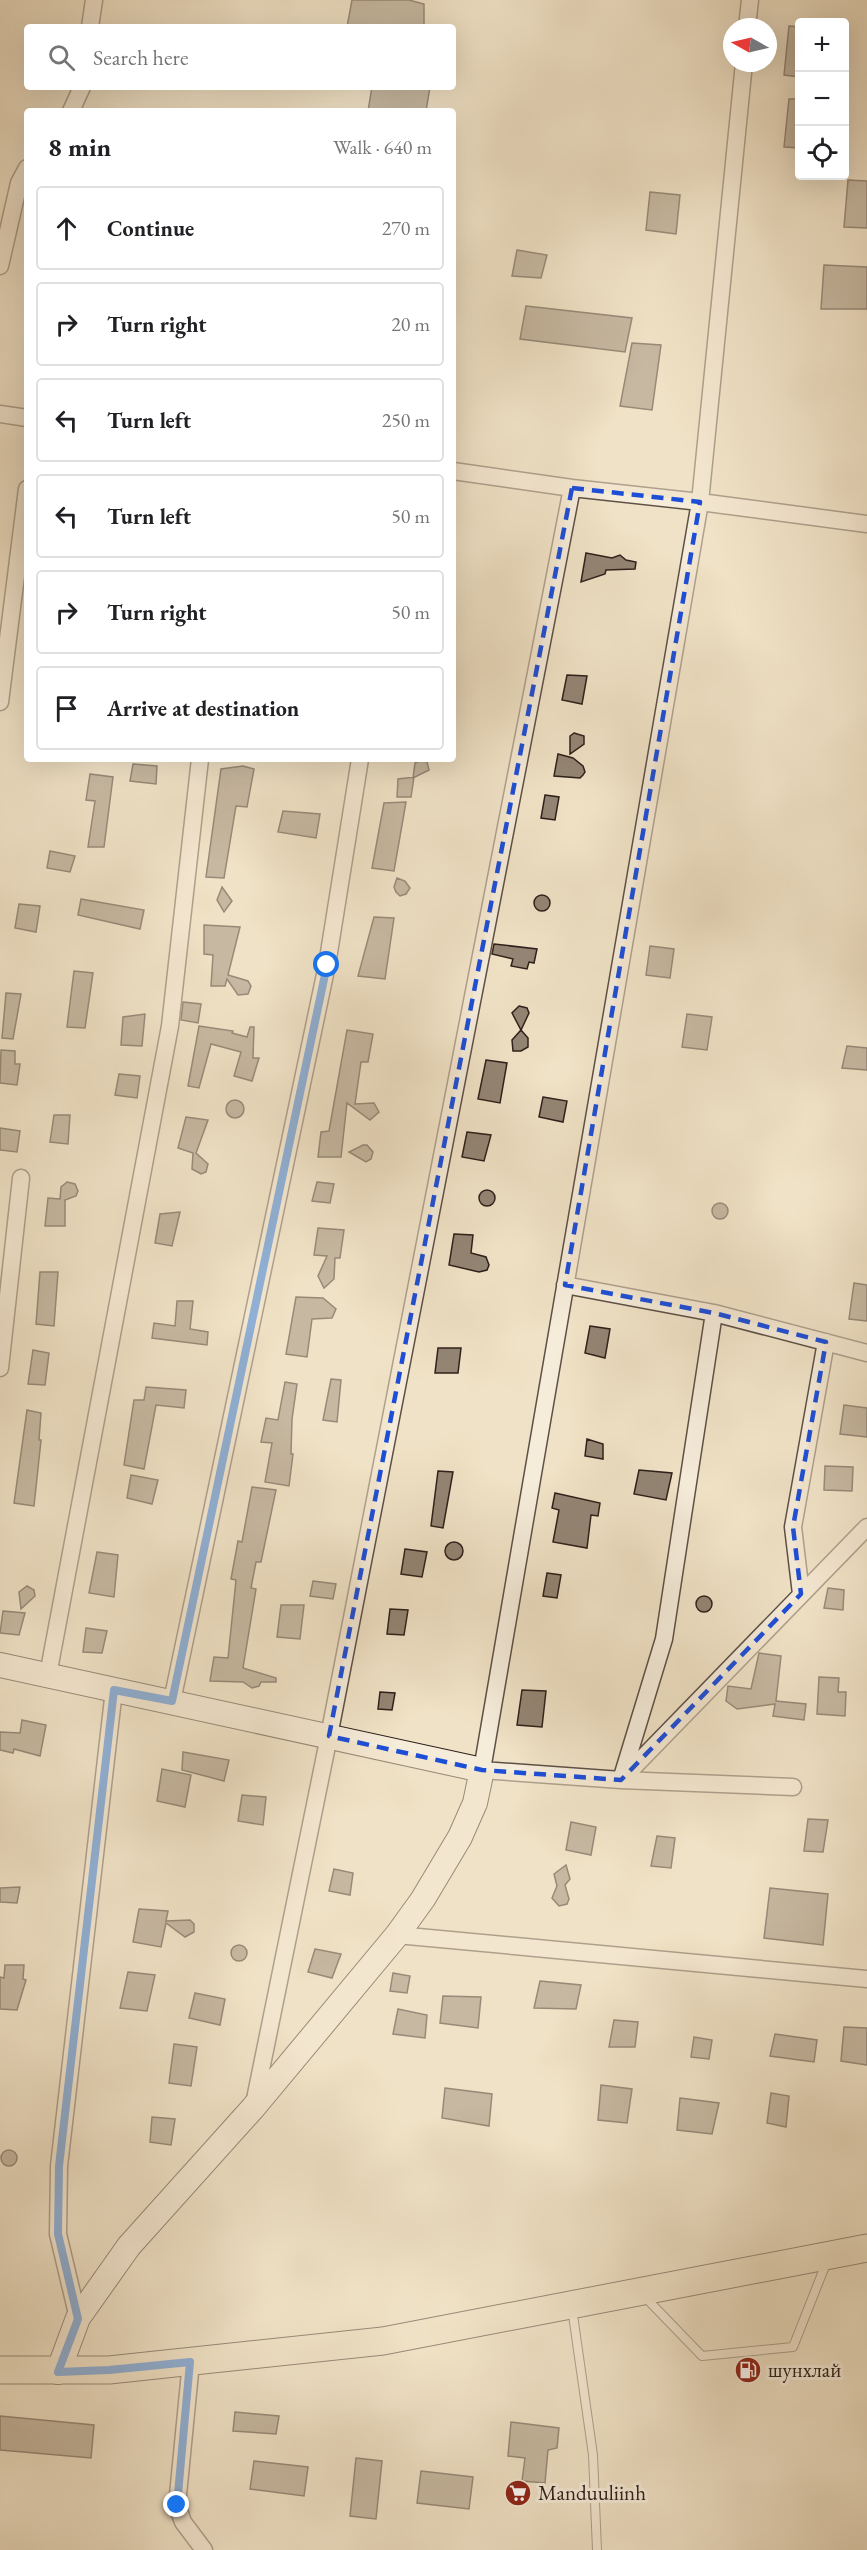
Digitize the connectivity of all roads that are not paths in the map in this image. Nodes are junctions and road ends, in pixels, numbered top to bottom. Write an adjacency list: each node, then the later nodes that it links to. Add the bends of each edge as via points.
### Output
1 (94, 0): 4 (street)
2 (750, 0): 3 (street)
3 (748, 18)
4 (90, 24)
5 (743, 72): 14 (street)
6 (81, 90): 7 (street)
7 (72, 108)
8 (24, 174): 9 (street)
9 (0, 266)
10 (0, 414): 11 (street)
11 (24, 418)
12 (456, 471): 13 (street)
13 (572, 488): 14 (street); 32 (street)
14 (700, 502): 16 (street); 21 (street)
15 (24, 513): 17 (street)
16 (867, 524)
17 (0, 702)
18 (200, 762): 29 (street, via 170,1026)
19 (360, 762): 31 (street, via 327,965)
20 (21, 1178): 25 (street)
21 (565, 1285): 22 (street); 33 (street)
22 (714, 1312): 23 (street); 34 (street, via 664,1639)
23 (826, 1342): 24 (street); 27 (street, via 794,1527)
24 (867, 1353)
25 (0, 1368)
26 (867, 1527): 27 (street)
27 (801, 1594): 34 (street)
28 (0, 1665): 29 (main road)
29 (48, 1675): 30 (main road)
30 (114, 1690): 31 (main road); 43 (street, via 59,2166 58,2234)
31 (172, 1701): 32 (main road)
32 (328, 1736): 33 (main road); 38 (street)
33 (483, 1770): 34 (street); 36 (main road, via 475,1803 460,1837)
34 (621, 1780): 35 (street)
35 (793, 1787)
36 (397, 1935): 37 (street); 38 (main road)
37 (867, 1979)
38 (253, 2108): 43 (main road, via 129,2246)
39 (867, 2248): 40 (main road)
40 (829, 2255): 41 (main road); 41 (lane, via 793,2347 702,2356)
41 (640, 2292): 42 (main road)
42 (572, 2305): 44 (main road, via 383,2342); 48 (lane, via 593,2455)
43 (78, 2319): 46 (main road)
44 (190, 2362): 46 (main road); 47 (street, via 177,2505 183,2522)
45 (0, 2370): 46 (main road)
46 (58, 2372)
47 (204, 2550)
48 (597, 2550)

